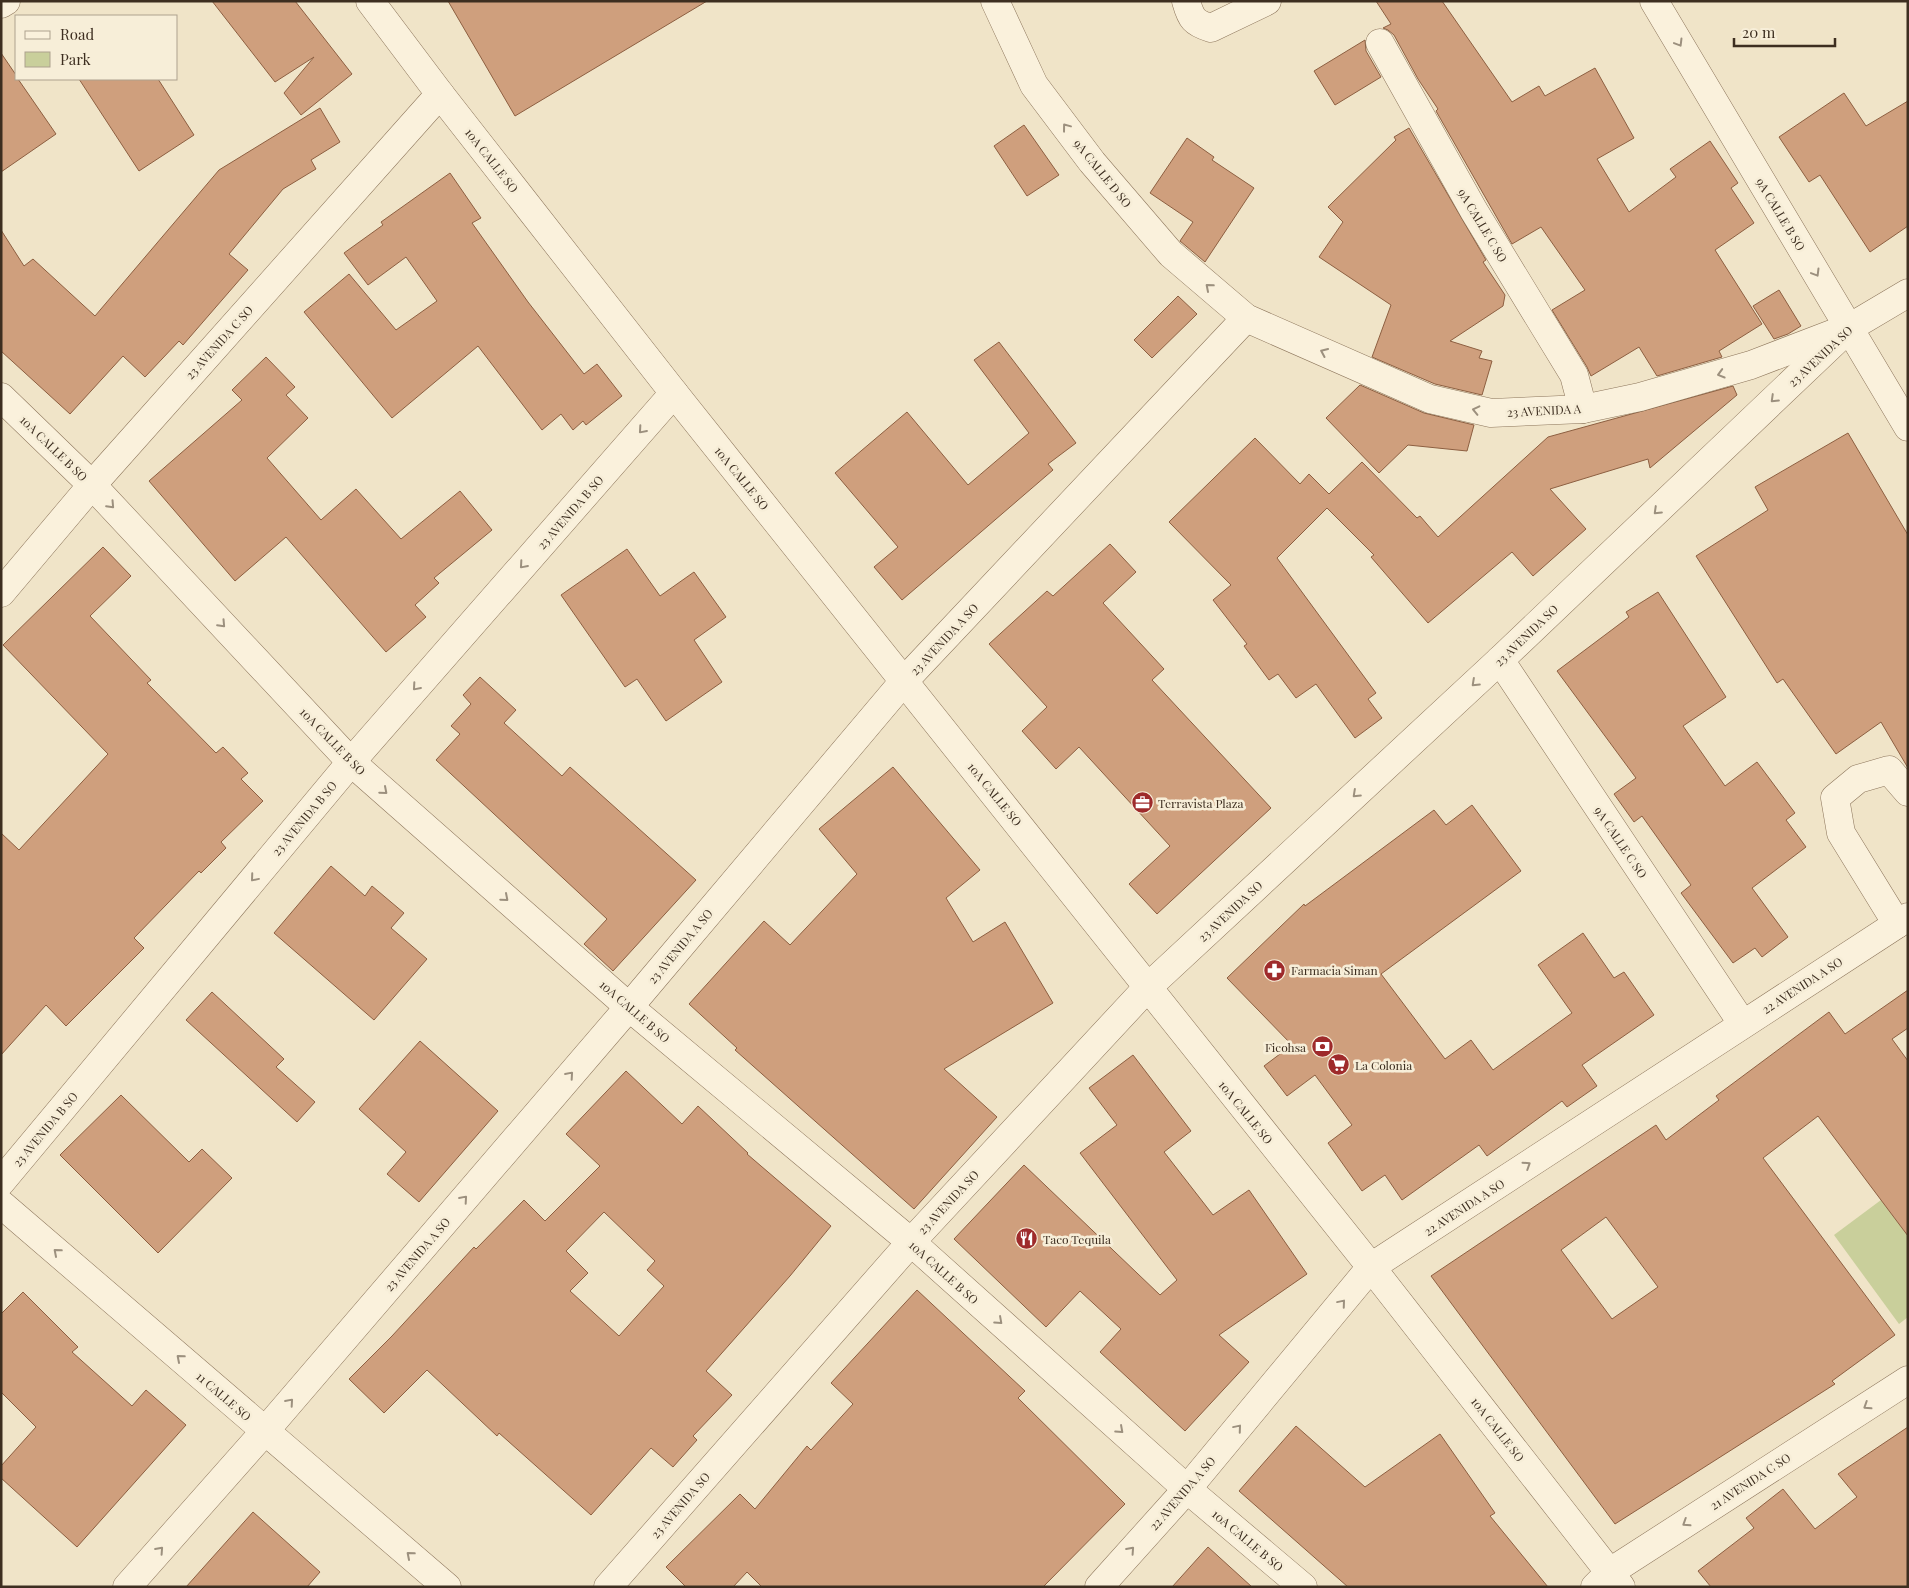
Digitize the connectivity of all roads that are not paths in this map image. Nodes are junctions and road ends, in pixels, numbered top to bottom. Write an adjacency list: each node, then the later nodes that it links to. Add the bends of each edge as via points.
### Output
1 (6, 1): 7 (street)
2 (370, 1): 9 (street, 10A CALLE SO)
3 (995, 1): 11 (street, 9A CALLE D SO, one-way to 3, via 1171,254 1092,162 1034,85)
4 (1186, 1): 5 (street, via 1190,15 1198,24 1211,28)
5 (1267, 1)
6 (1654, 1): 12 (street, 9A CALLE B SO, one-way to 12)
7 (1, 4)
8 (1380, 43): 15 (street, 9A CALLE C SO, via 1474,210 1574,375)
9 (440, 94): 13 (street, 10A CALLE SO); 17 (street, 23 AVENIDA C SO)
10 (1908, 293): 12 (street, 23 AVENIDA SO)
11 (1246, 318): 15 (street, 23 AVENIDA A, one-way to 11, via 1491,413 1430,399); 20 (street, 23 AVENIDA A SO)
12 (1849, 328): 15 (street, 23 AVENIDA A, one-way to 15, via 1751,365 1640,397); 16 (street, 9A CALLE B SO); 19 (street, 23 AVENIDA SO, one-way to 19)
13 (674, 393): 20 (street, 10A CALLE SO); 21 (street, 23 AVENIDA B SO, one-way to 21)
14 (1, 397): 17 (street, 10A CALLE B SO)
15 (1583, 409)
16 (1908, 427)
17 (92, 485): 18 (street, 23 AVENIDA C SO); 21 (street, 10A CALLE B SO, one-way to 21)
18 (1, 593)
19 (1500, 660): 24 (street, 23 AVENIDA SO, one-way to 24); 26 (street, 9A CALLE C SO)
20 (904, 681): 24 (street, 10A CALLE SO); 25 (street, 23 AVENIDA A SO)
21 (351, 762): 25 (street, 10A CALLE B SO, one-way to 25); 27 (street, 23 AVENIDA B SO, one-way to 27)
22 (1908, 792): 23 (street, via 1889,770 1858,779 1835,798 1842,833)
23 (1902, 921): 26 (street, 22 AVENIDA A SO)
24 (1147, 988): 29 (street, 23 AVENIDA SO); 30 (street, 10A CALLE SO)
25 (629, 1007): 29 (street, 10A CALLE B SO); 32 (street, 23 AVENIDA A SO, one-way to 25)
26 (1742, 1023): 30 (street, 22 AVENIDA A SO, one-way to 26)
27 (1, 1182)
28 (1, 1204): 32 (street, 11 CALLE SO, one-way to 28)
29 (911, 1242): 33 (street, 10A CALLE B SO, one-way to 33); 37 (street, 23 AVENIDA SO)
30 (1371, 1268): 33 (street, 22 AVENIDA A SO, one-way to 30); 34 (street, 10A CALLE SO)
31 (1908, 1380): 34 (street, 21 AVENIDA C SO, one-way to 34)
32 (265, 1431): 35 (street, 23 AVENIDA A SO, one-way to 32); 36 (street, 11 CALLE SO, one-way to 32)
33 (1187, 1489): 38 (street, 22 AVENIDA A SO, one-way to 33); 39 (street, 10A CALLE B SO)
34 (1609, 1582)
35 (127, 1587)
36 (447, 1587)
37 (608, 1587)
38 (1099, 1587)
39 (1303, 1587)

